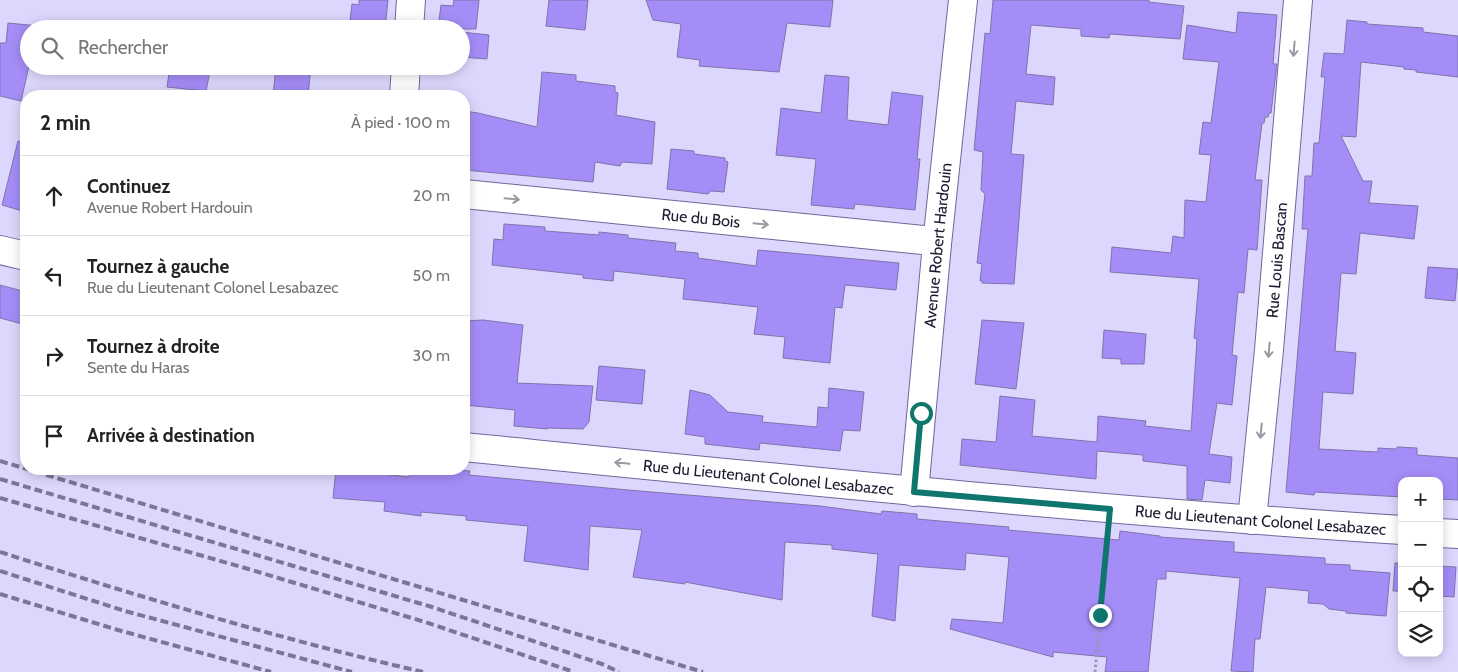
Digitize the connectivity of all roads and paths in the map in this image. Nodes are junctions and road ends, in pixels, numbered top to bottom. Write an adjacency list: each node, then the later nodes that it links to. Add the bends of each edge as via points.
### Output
1 (411, 0): 4 (street)
2 (963, 0): 8 (street, Avenue Robert Hardouin)
3 (1298, 0): 14 (street, Rue Louis Bascan, one-way to 14)
4 (410, 20)
5 (405, 75): 6 (street)
6 (404, 90)
7 (470, 195): 8 (street, Rue du Bois, one-way to 8)
8 (937, 244): 12 (street, Avenue Robert Hardouin)
9 (0, 250): 10 (street)
10 (20, 255)
11 (470, 448): 12 (street, Rue du Lieutenant Colonel Lesabazec, one-way to 11)
12 (914, 492): 13 (street, Rue du Lieutenant Colonel Lesabazec)
13 (1110, 509): 14 (street, Rue du Lieutenant Colonel Lesabazec); 18 (path)
14 (1252, 520): 15 (street, Rue du Lieutenant Colonel Lesabazec)
15 (1398, 530)
16 (1443, 533): 17 (street)
17 (1458, 534)
18 (1095, 672)

